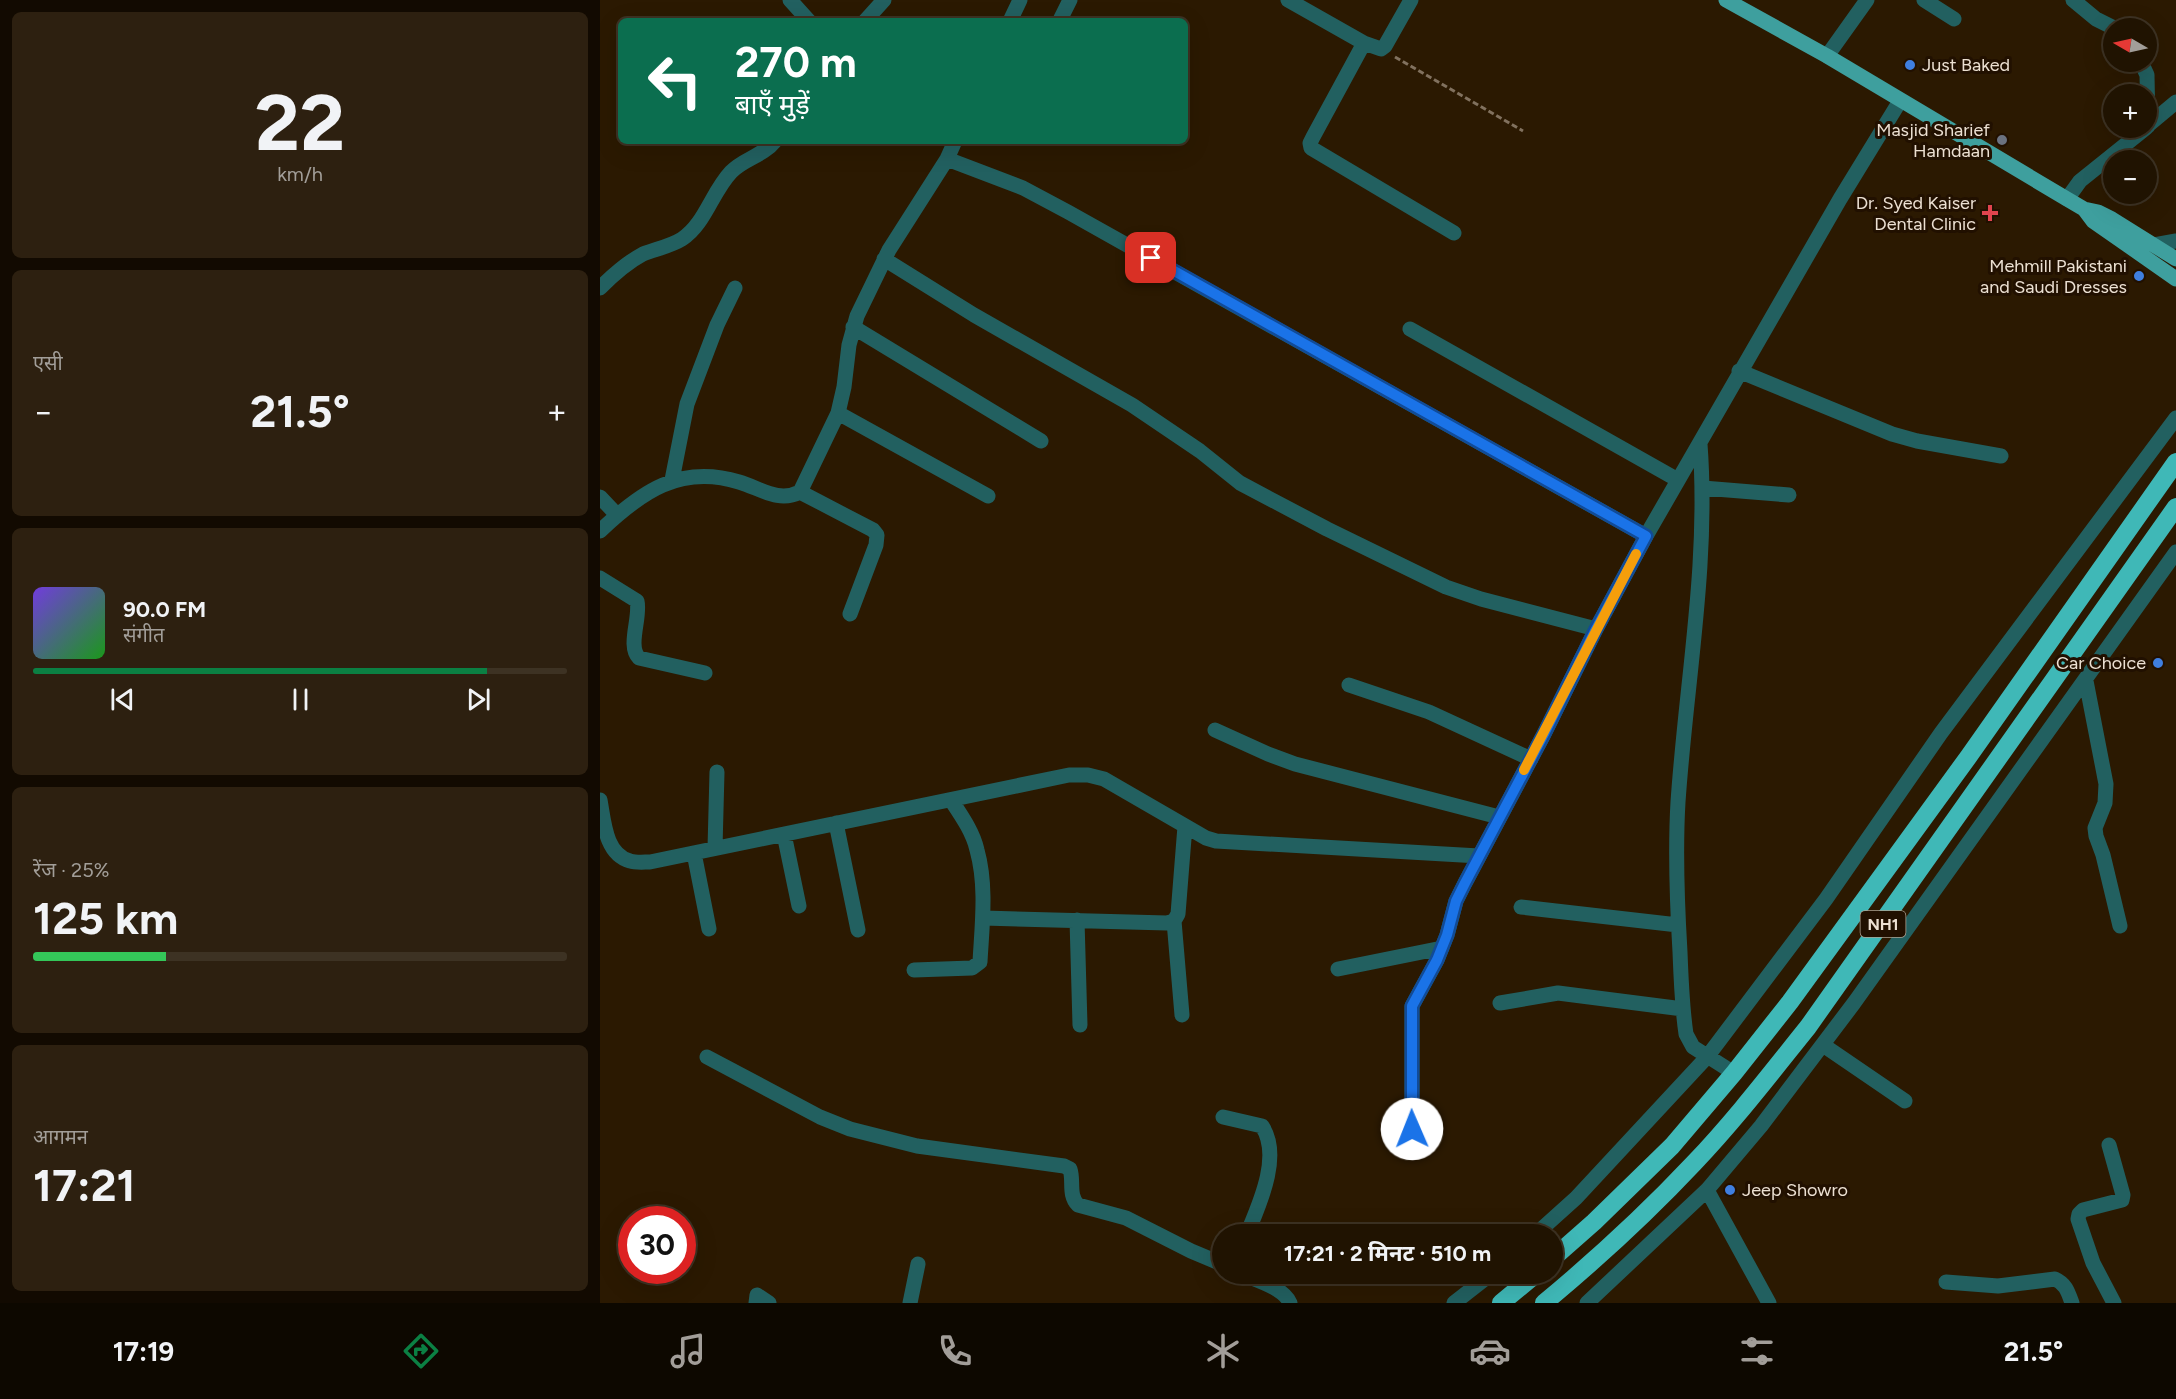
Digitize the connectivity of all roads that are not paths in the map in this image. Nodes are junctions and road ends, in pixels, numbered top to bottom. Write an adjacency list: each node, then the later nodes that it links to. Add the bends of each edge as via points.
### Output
1 (790, 0): 11 (street)
2 (884, 0): 12 (street)
3 (1020, 0): 13 (street)
4 (1070, 0): 14 (street)
5 (1288, 0): 17 (street)
6 (1411, 0): 17 (street, via 1385,46 1381,49)
7 (1726, 0): 18 (main road)
8 (1867, 0): 18 (street)
9 (1924, 0): 15 (street)
10 (2073, 0): 16 (street)
11 (806, 18)
12 (868, 18)
13 (1011, 18)
14 (1061, 18)
15 (1954, 19)
16 (2103, 22)
17 (1364, 43): 27 (street, via 1310,142 1311,148)
18 (1827, 56): 19 (main road)
19 (1900, 101): 25 (main road); 37 (street)
20 (2176, 102): 21 (street)
21 (2157, 118)
22 (2134, 138): 25 (street, via 2080,182)
23 (772, 144): 33 (street, via 733,170 681,240 641,255)
24 (949, 147): 31 (street); 54 (street)
25 (2067, 199): 26 (main road)
26 (2084, 209): 29 (main road, via 2098,212); 32 (main road, via 2093,221)
27 (1454, 233)
28 (2176, 241): 29 (street)
29 (2154, 245): 30 (main road)
30 (2176, 259)
31 (884, 260): 35 (street); 58 (street, via 1132,405 1240,483 1353,542 1446,587)
32 (2176, 279)
33 (600, 288)
34 (735, 288): 44 (street, via 687,404)
35 (853, 327): 38 (street); 40 (street)
36 (1410, 329): 45 (street)
37 (1739, 371): 41 (street); 42 (street, via 1892,434)
38 (838, 413): 47 (street); 50 (street)
39 (2176, 418): 94 (street, via 1941,733 1826,899)
40 (1041, 441)
41 (1700, 444): 45 (street); 46 (street)
42 (2001, 456)
43 (2176, 462): 76 (highway, NH1)
44 (672, 480): 47 (street, via 716,477 780,497); 52 (street, via 644,494)
45 (1678, 480): 54 (street)
46 (1703, 488): 48 (street); 80 (street, via 1700,579 1676,840)
47 (800, 492): 57 (street, via 877,535)
48 (1789, 495)
49 (600, 496): 52 (street)
50 (988, 496)
51 (2176, 507): 84 (highway, NH1)
52 (617, 515): 53 (street)
53 (600, 531)
54 (1646, 536): 58 (street)
55 (2176, 552): 60 (street)
56 (600, 578): 59 (street, via 637,601 633,648 639,658)
57 (850, 614)
58 (1596, 629): 63 (street)
59 (705, 673)
60 (2086, 681): 81 (street, via 2106,784 2096,836); 92 (street)
61 (1349, 685): 63 (street, via 1429,712)
62 (1215, 730): 67 (street, via 1294,764)
63 (1531, 759): 67 (street)
64 (717, 772): 71 (street)
65 (600, 800): 72 (street, via 608,839 616,854 631,862 650,862)
66 (951, 800): 68 (street); 69 (street, via 1069,775 1088,775 1104,779); 77 (street, via 977,848 983,881)
67 (1499, 817): 73 (street)
68 (836, 823): 70 (street); 83 (street)
69 (1185, 826): 73 (street, via 1206,838 1228,842); 79 (street, via 1178,914)
70 (784, 834): 71 (street); 74 (street)
71 (715, 848): 72 (street)
72 (694, 853): 82 (street)
73 (1479, 856): 85 (street, via 1456,901)
74 (799, 906)
75 (1521, 907): 80 (street)
76 (1854, 915): 84 (highway); 95 (highway, NH1)
77 (983, 918): 78 (street); 87 (street, via 978,966)
78 (1077, 920): 79 (street); 91 (street)
79 (1174, 921): 90 (street)
80 (1678, 925): 89 (street)
81 (2120, 926)
82 (709, 929)
83 (858, 930)
84 (1877, 932): 116 (highway, NH1, via 1808,1027 1695,1162 1629,1229)
85 (1442, 948): 86 (street); 99 (street, via 1412,1006)
86 (1338, 969)
87 (914, 970)
88 (1500, 1004): 89 (street, via 1558,993)
89 (1683, 1009): 94 (street, via 1686,1034 1693,1047)
90 (1182, 1015)
91 (1080, 1025)
92 (1823, 1045): 96 (street); 100 (street)
93 (707, 1057): 104 (street, via 850,1129 917,1146 1064,1166 1072,1174 1073,1201 1077,1205 1126,1218)
94 (1707, 1057): 95 (street); 102 (street)
95 (1734, 1073): 103 (highway, NH1, via 1672,1146)
96 (1905, 1101)
97 (1223, 1117): 101 (street, via 1262,1126 1269,1143 1267,1180)
98 (2109, 1144): 120 (street, via 2122,1200 2082,1210 2078,1219 2092,1263)
99 (1412, 1151)
100 (1707, 1190): 117 (street); 118 (street)
101 (1251, 1224)
102 (1547, 1224)
103 (1563, 1249)
104 (1212, 1260)
105 (918, 1264): 112 (street)
106 (1946, 1282): 119 (street, via 1998,1286 2055,1279 2067,1289)
107 (1263, 1284): 113 (street)
108 (1478, 1284): 114 (street)
109 (1524, 1284): 115 (highway)
110 (756, 1303): 111 (street, via 757,1295)
111 (769, 1303)
112 (910, 1303)
113 (1290, 1303)
114 (1454, 1303)
115 (1501, 1303)
116 (1544, 1303)
117 (1587, 1303)
118 (1769, 1303)
119 (2072, 1303)
120 (2114, 1303)

